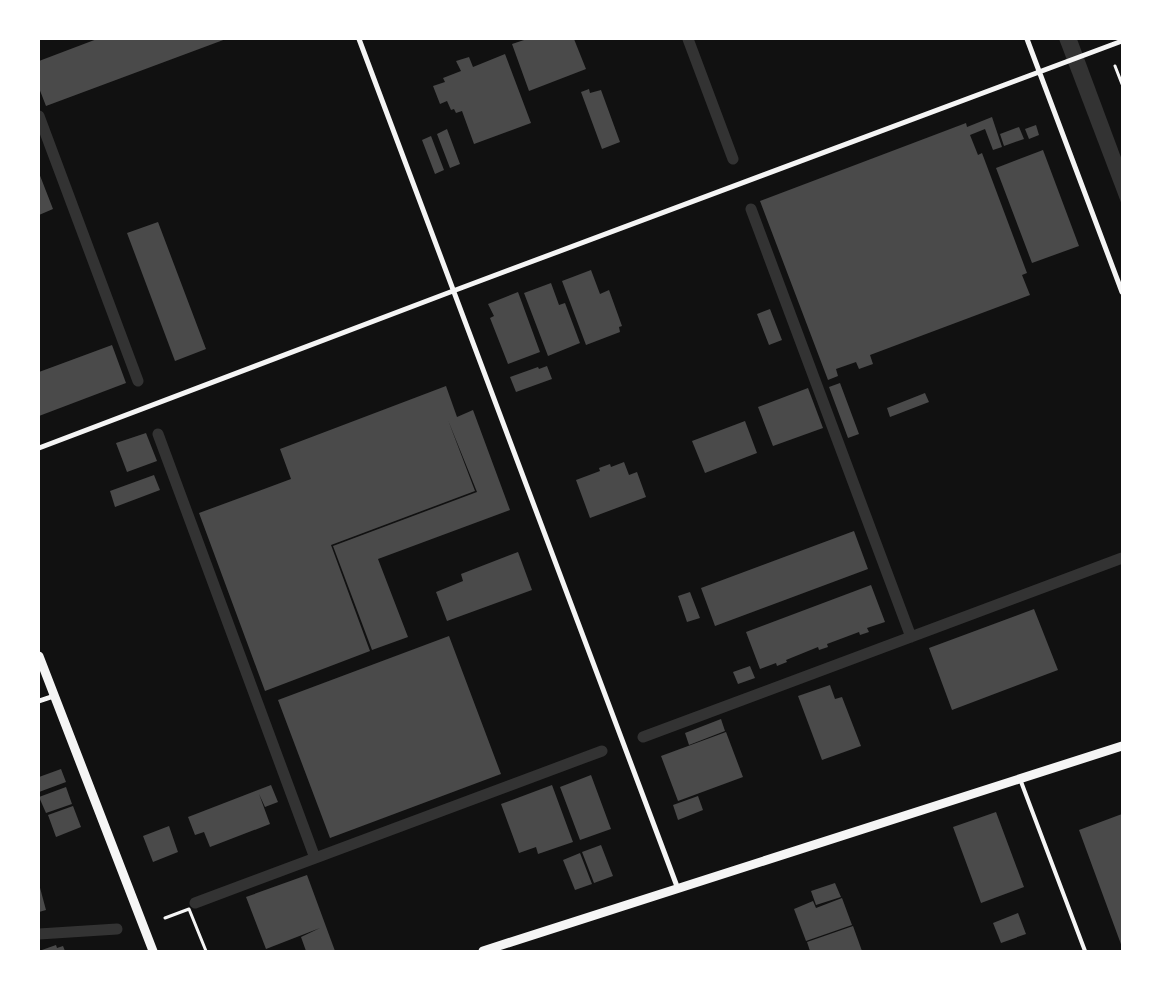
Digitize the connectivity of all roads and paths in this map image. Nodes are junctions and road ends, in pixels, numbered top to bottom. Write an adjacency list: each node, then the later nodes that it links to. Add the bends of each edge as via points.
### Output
1 (359, 39): 5 (street)
2 (1027, 39): 4 (street)
3 (1122, 41): 4 (street)
4 (1040, 71): 5 (street); 6 (street)
5 (453, 291): 7 (street); 13 (street)
6 (1122, 292)
7 (39, 448)
8 (39, 656): 9 (street)
9 (54, 696): 10 (street); 14 (street)
10 (39, 701)
11 (1122, 746): 12 (street)
12 (1020, 779): 13 (street); 18 (lane)
13 (678, 889): 17 (street)
14 (142, 927): 15 (street); 16 (path, via 189,909)
15 (153, 951)
16 (206, 951)
17 (483, 951)
18 (1084, 951)

